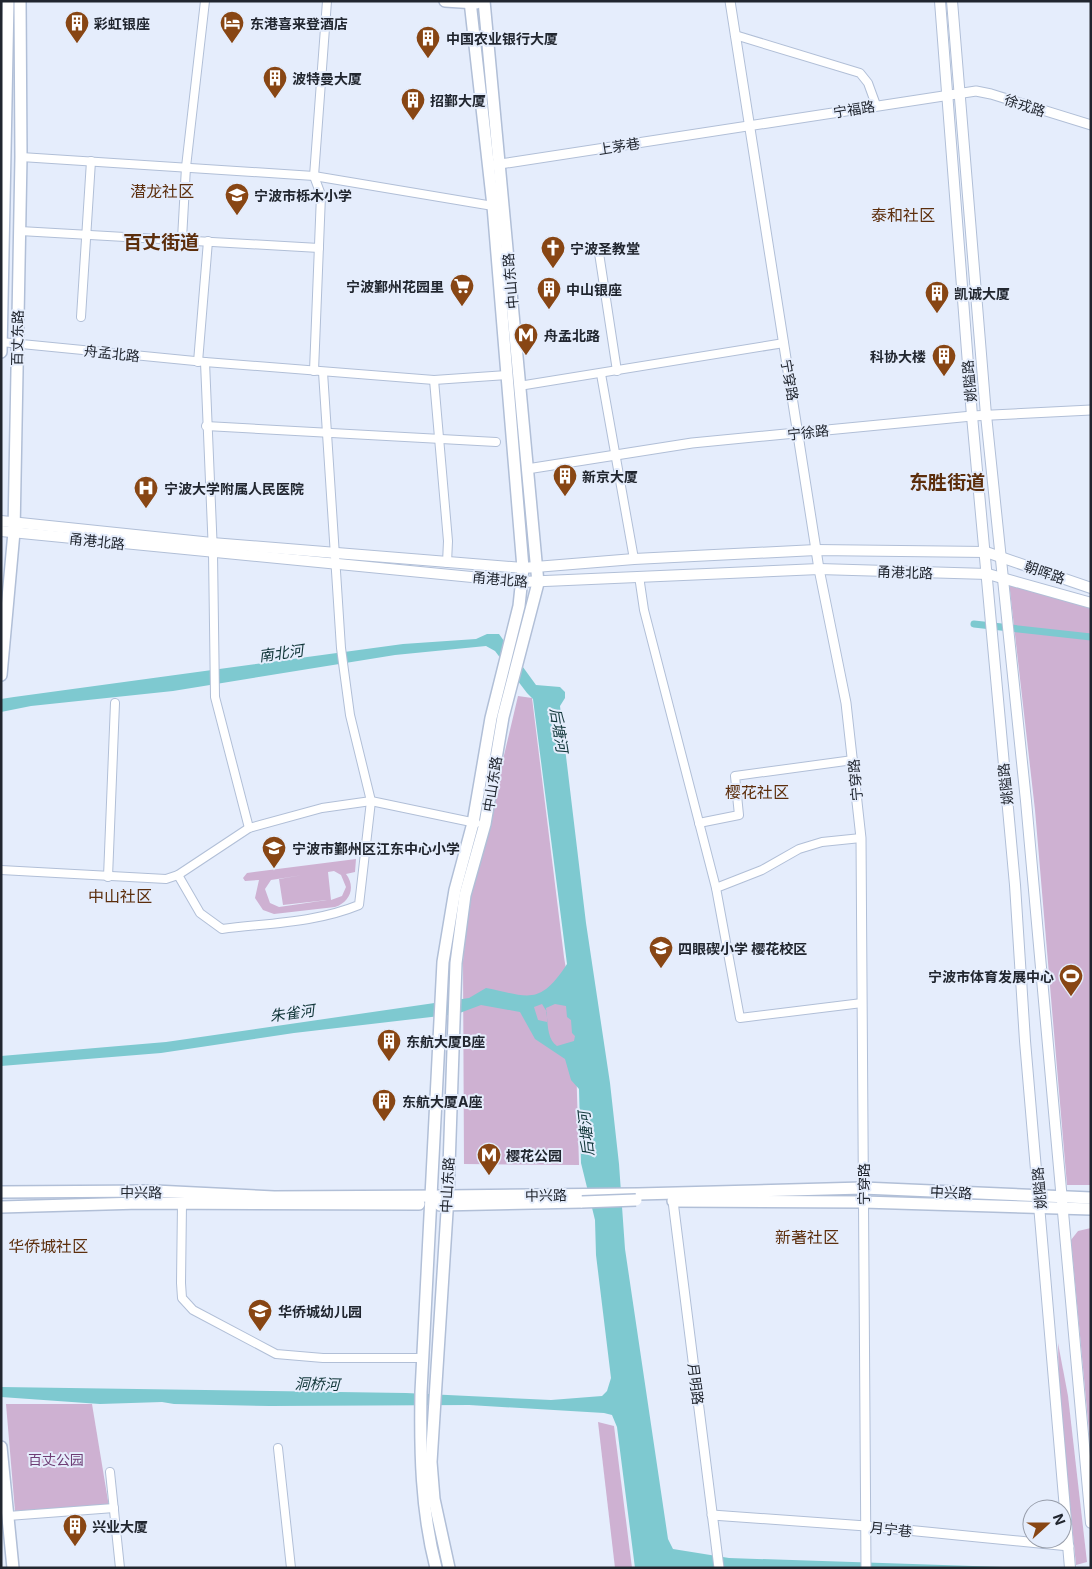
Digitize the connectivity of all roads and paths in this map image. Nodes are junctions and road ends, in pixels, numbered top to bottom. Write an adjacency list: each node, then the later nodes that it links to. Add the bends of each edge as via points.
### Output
1 (8, 1): 30 (main road, 百丈东路)
2 (20, 1): 17 (main road, 百丈东路)
3 (205, 1): 20 (street)
4 (327, 1): 21 (street)
5 (445, 1): 9 (main road)
6 (730, 1): 11 (street, 宁穿路)
7 (940, 1): 13 (main road, 姚隘路)
8 (952, 1): 12 (main road, 姚隘路)
9 (470, 2): 10 (main road); 19 (main road, 中山东路)
10 (484, 2): 19 (main road, 中山东路)
11 (735, 35): 14 (street, via 860,73 868,83); 15 (street, 宁穿路)
12 (959, 93): 13 (street, 宁福路); 16 (street, 徐戎路, via 976,91 991,94); 43 (main road, 姚隘路)
13 (946, 94): 14 (street, 宁福路); 44 (main road, 姚隘路)
14 (876, 105): 15 (street, 宁福路)
15 (749, 125): 19 (street, 上茅巷); 32 (street, 宁穿路)
16 (1091, 125)
17 (21, 157): 18 (street); 23 (main road, 百丈东路)
18 (91, 161): 20 (street); 24 (street)
19 (495, 165): 22 (main road, 中山东路); 41 (main road, 中山东路)
20 (186, 167): 21 (street); 25 (street)
21 (314, 176): 22 (street); 27 (street, via 321,195)
22 (493, 206): 39 (main road, 中山东路)
23 (20, 231): 24 (street); 31 (main road, 百丈东路)
24 (88, 234): 25 (street); 29 (street)
25 (182, 239): 26 (street)
26 (208, 241): 27 (street); 34 (street)
27 (319, 248): 35 (street)
28 (599, 253): 36 (street)
29 (81, 317)
30 (1, 342): 31 (street, 舟孟北路); 33 (main road, 百丈东路)
31 (17, 343): 34 (street, 舟孟北路); 53 (main road, 百丈东路)
32 (784, 344): 36 (street); 47 (street, 宁穿路)
33 (1, 352)
34 (202, 362): 35 (street, 舟孟北路); 45 (street)
35 (314, 371): 37 (street, 舟孟北路)
36 (617, 371): 38 (street)
37 (323, 372): 40 (street, 舟孟北路); 46 (street)
38 (601, 374): 41 (street); 50 (street)
39 (507, 375): 40 (street, 舟孟北路); 63 (main road, 中山东路)
40 (434, 380): 48 (street)
41 (519, 386): 51 (main road, 中山东路)
42 (1091, 410): 43 (street, 宁徐路)
43 (986, 415): 44 (street, 宁徐路); 58 (main road, 姚隘路)
44 (972, 416): 47 (street, 宁徐路); 57 (main road, 姚隘路)
45 (206, 426): 46 (street); 55 (street)
46 (327, 433): 48 (street); 59 (street)
47 (799, 433): 50 (street, 宁徐路, via 692,443); 56 (street, 宁穿路)
48 (439, 439): 49 (street); 61 (street)
49 (496, 442)
50 (615, 455): 51 (street, 宁徐路); 60 (street)
51 (527, 468): 62 (main road, 中山东路)
52 (1, 521): 53 (main road)
53 (14, 526): 54 (main road, 甬港北路); 55 (main road, 甬港北路); 72 (main road, 百丈东路)
54 (1, 531)
55 (213, 548): 59 (main road, 甬港北路); 79 (street, via 215,698)
56 (816, 550): 57 (main road, 甬港北路); 60 (main road, 甬港北路); 64 (street, 宁穿路)
57 (986, 552): 58 (main road, 甬港北路); 65 (main road, 姚隘路)
58 (1000, 556): 67 (main road, 姚隘路); 70 (main road, 朝晖路)
59 (334, 558): 61 (main road, 甬港北路); 68 (main road, 甬港北路); 75 (street, via 350,715)
60 (634, 560): 62 (main road, 甬港北路)
61 (447, 563): 63 (main road, 甬港北路)
62 (538, 567): 63 (main road, 甬港北路); 69 (main road, 中山东路)
63 (523, 568): 68 (main road, 中山东路)
64 (819, 569): 65 (main road, 甬港北路); 66 (main road, 甬港北路); 74 (street, 宁穿路, via 846,703)
65 (988, 574): 67 (main road, 甬港北路); 94 (main road, 姚隘路)
66 (639, 576): 69 (main road, 甬港北路); 77 (street, via 644,610)
67 (1001, 576): 71 (main road, 朝晖路); 95 (main road, 姚隘路, via 1026,801)
68 (522, 582): 69 (main road, 甬港北路); 76 (main road, 中山东路, via 491,718)
69 (538, 583): 78 (main road, 中山东路, via 503,717)
70 (1091, 588)
71 (1091, 603)
72 (1, 675)
73 (115, 703): 83 (street)
74 (853, 760): 77 (street, via 735,776 739,815); 80 (street, 宁穿路)
75 (371, 800): 76 (street); 79 (street, via 322,808); 82 (street, via 359,904 335,915 222,930 200,913)
76 (472, 823): 78 (street); 90 (main road, 中山东路, via 455,890 443,962)
77 (699, 823): 84 (street)
78 (485, 824): 91 (main road, 中山东路, via 465,895 456,963)
79 (249, 828): 82 (street)
80 (861, 838): 84 (street, via 822,842 799,849 762,870); 85 (street, 宁穿路)
81 (1, 870): 83 (street)
82 (178, 875): 83 (street, via 166,879)
83 (108, 877)
84 (716, 888): 85 (street, via 740,1018)
85 (862, 1003): 86 (street, 宁穿路)
86 (863, 1188): 88 (main road, 中兴路); 93 (street, 宁穿路); 94 (main road, 中兴路)
87 (1, 1192): 90 (main road, 中兴路, via 156,1192)
88 (637, 1197): 91 (main road, 中兴路, bridge); 92 (main road, 中兴路)
89 (1091, 1198): 95 (main road, 中兴路)
90 (431, 1200): 91 (main road, 中兴路); 96 (main road, 中兴路); 99 (main road, 中山东路)
91 (447, 1201): 115 (main road, 中山东路, via 431,1462 434,1499)
92 (673, 1201): 93 (main road, 中兴路); 105 (street, 月明路)
93 (863, 1202): 94 (main road, 中兴路); 108 (street, 宁穿路)
94 (1040, 1202): 95 (main road, 中兴路); 103 (main road, 姚隘路)
95 (1061, 1203): 98 (main road, 中兴路); 107 (main road, 姚隘路)
96 (182, 1204): 97 (main road, 中兴路); 99 (street, via 182,1298 193,1310 276,1354 323,1358)
97 (1, 1207)
98 (1091, 1209)
99 (423, 1358): 114 (main road, 中山东路, via 422,1482)
100 (1, 1447): 106 (main road)
101 (278, 1448): 113 (street)
102 (110, 1472): 104 (street)
103 (1064, 1499)
104 (114, 1508): 106 (street); 112 (street)
105 (712, 1515): 108 (street, 月宁巷); 116 (street, 月明路)
106 (8, 1516): 111 (main road)
107 (1091, 1523)
108 (866, 1526): 109 (street, 月宁巷); 117 (street, 宁穿路)
109 (1022, 1541)
110 (1068, 1549): 118 (main road, 姚隘路)
111 (13, 1568)
112 (120, 1568)
113 (291, 1568)
114 (436, 1568)
115 (449, 1568)
116 (719, 1568)
117 (866, 1568)
118 (1070, 1568)

